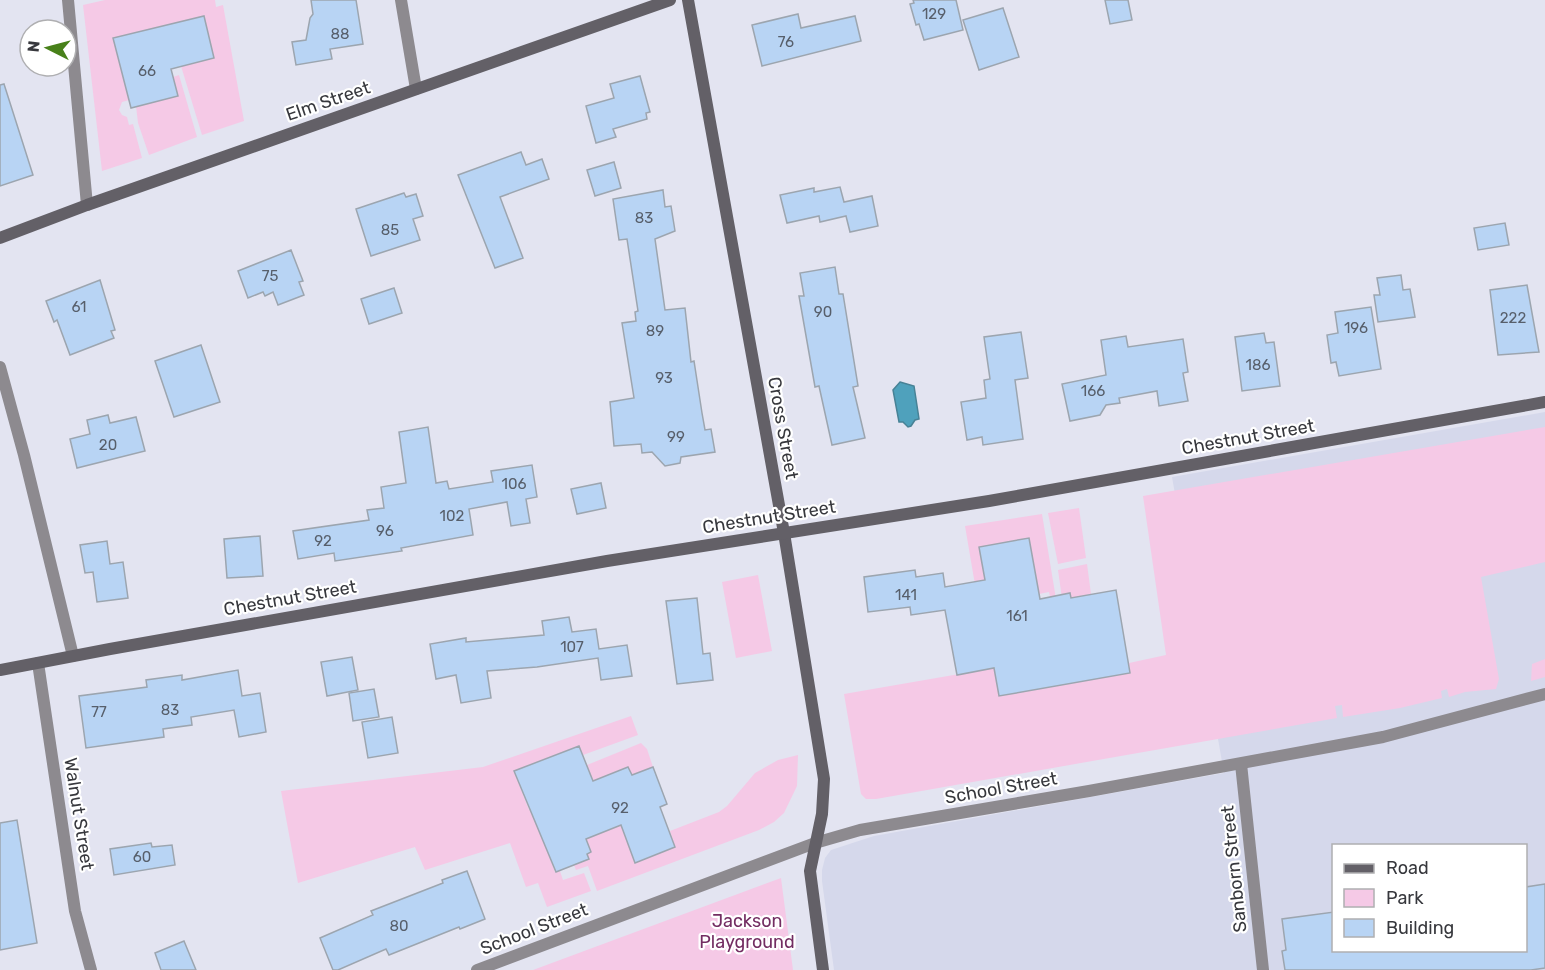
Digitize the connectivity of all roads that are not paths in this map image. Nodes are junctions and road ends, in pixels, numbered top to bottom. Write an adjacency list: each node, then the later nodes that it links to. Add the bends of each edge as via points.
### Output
1 (68, 0): 6 (street)
2 (401, 0): 5 (street)
3 (670, 0): 5 (street, Elm Street)
4 (688, 0): 10 (street, Cross Street)
5 (416, 89): 6 (street, Elm Street)
6 (87, 205): 7 (street, Elm Street)
7 (0, 238)
8 (0, 367): 11 (street)
9 (1545, 402): 10 (street, Chestnut Street, via 989,501)
10 (784, 533): 11 (street, Chestnut Street, via 616,559); 16 (street, Cross Street, via 824,779)
11 (73, 656): 12 (street, Chestnut Street)
12 (38, 663): 13 (street, Chestnut Street); 17 (street, Walnut Street, via 75,911)
13 (0, 670)
14 (1545, 694): 15 (street, School Street, via 1383,737)
15 (1241, 764): 16 (street, School Street, via 861,830); 20 (street, Sanborn Street)
16 (815, 843): 18 (street, School Street); 19 (street, Cross Street, via 810,871)
17 (91, 970)
18 (477, 970)
19 (823, 970)
20 (1263, 970)

